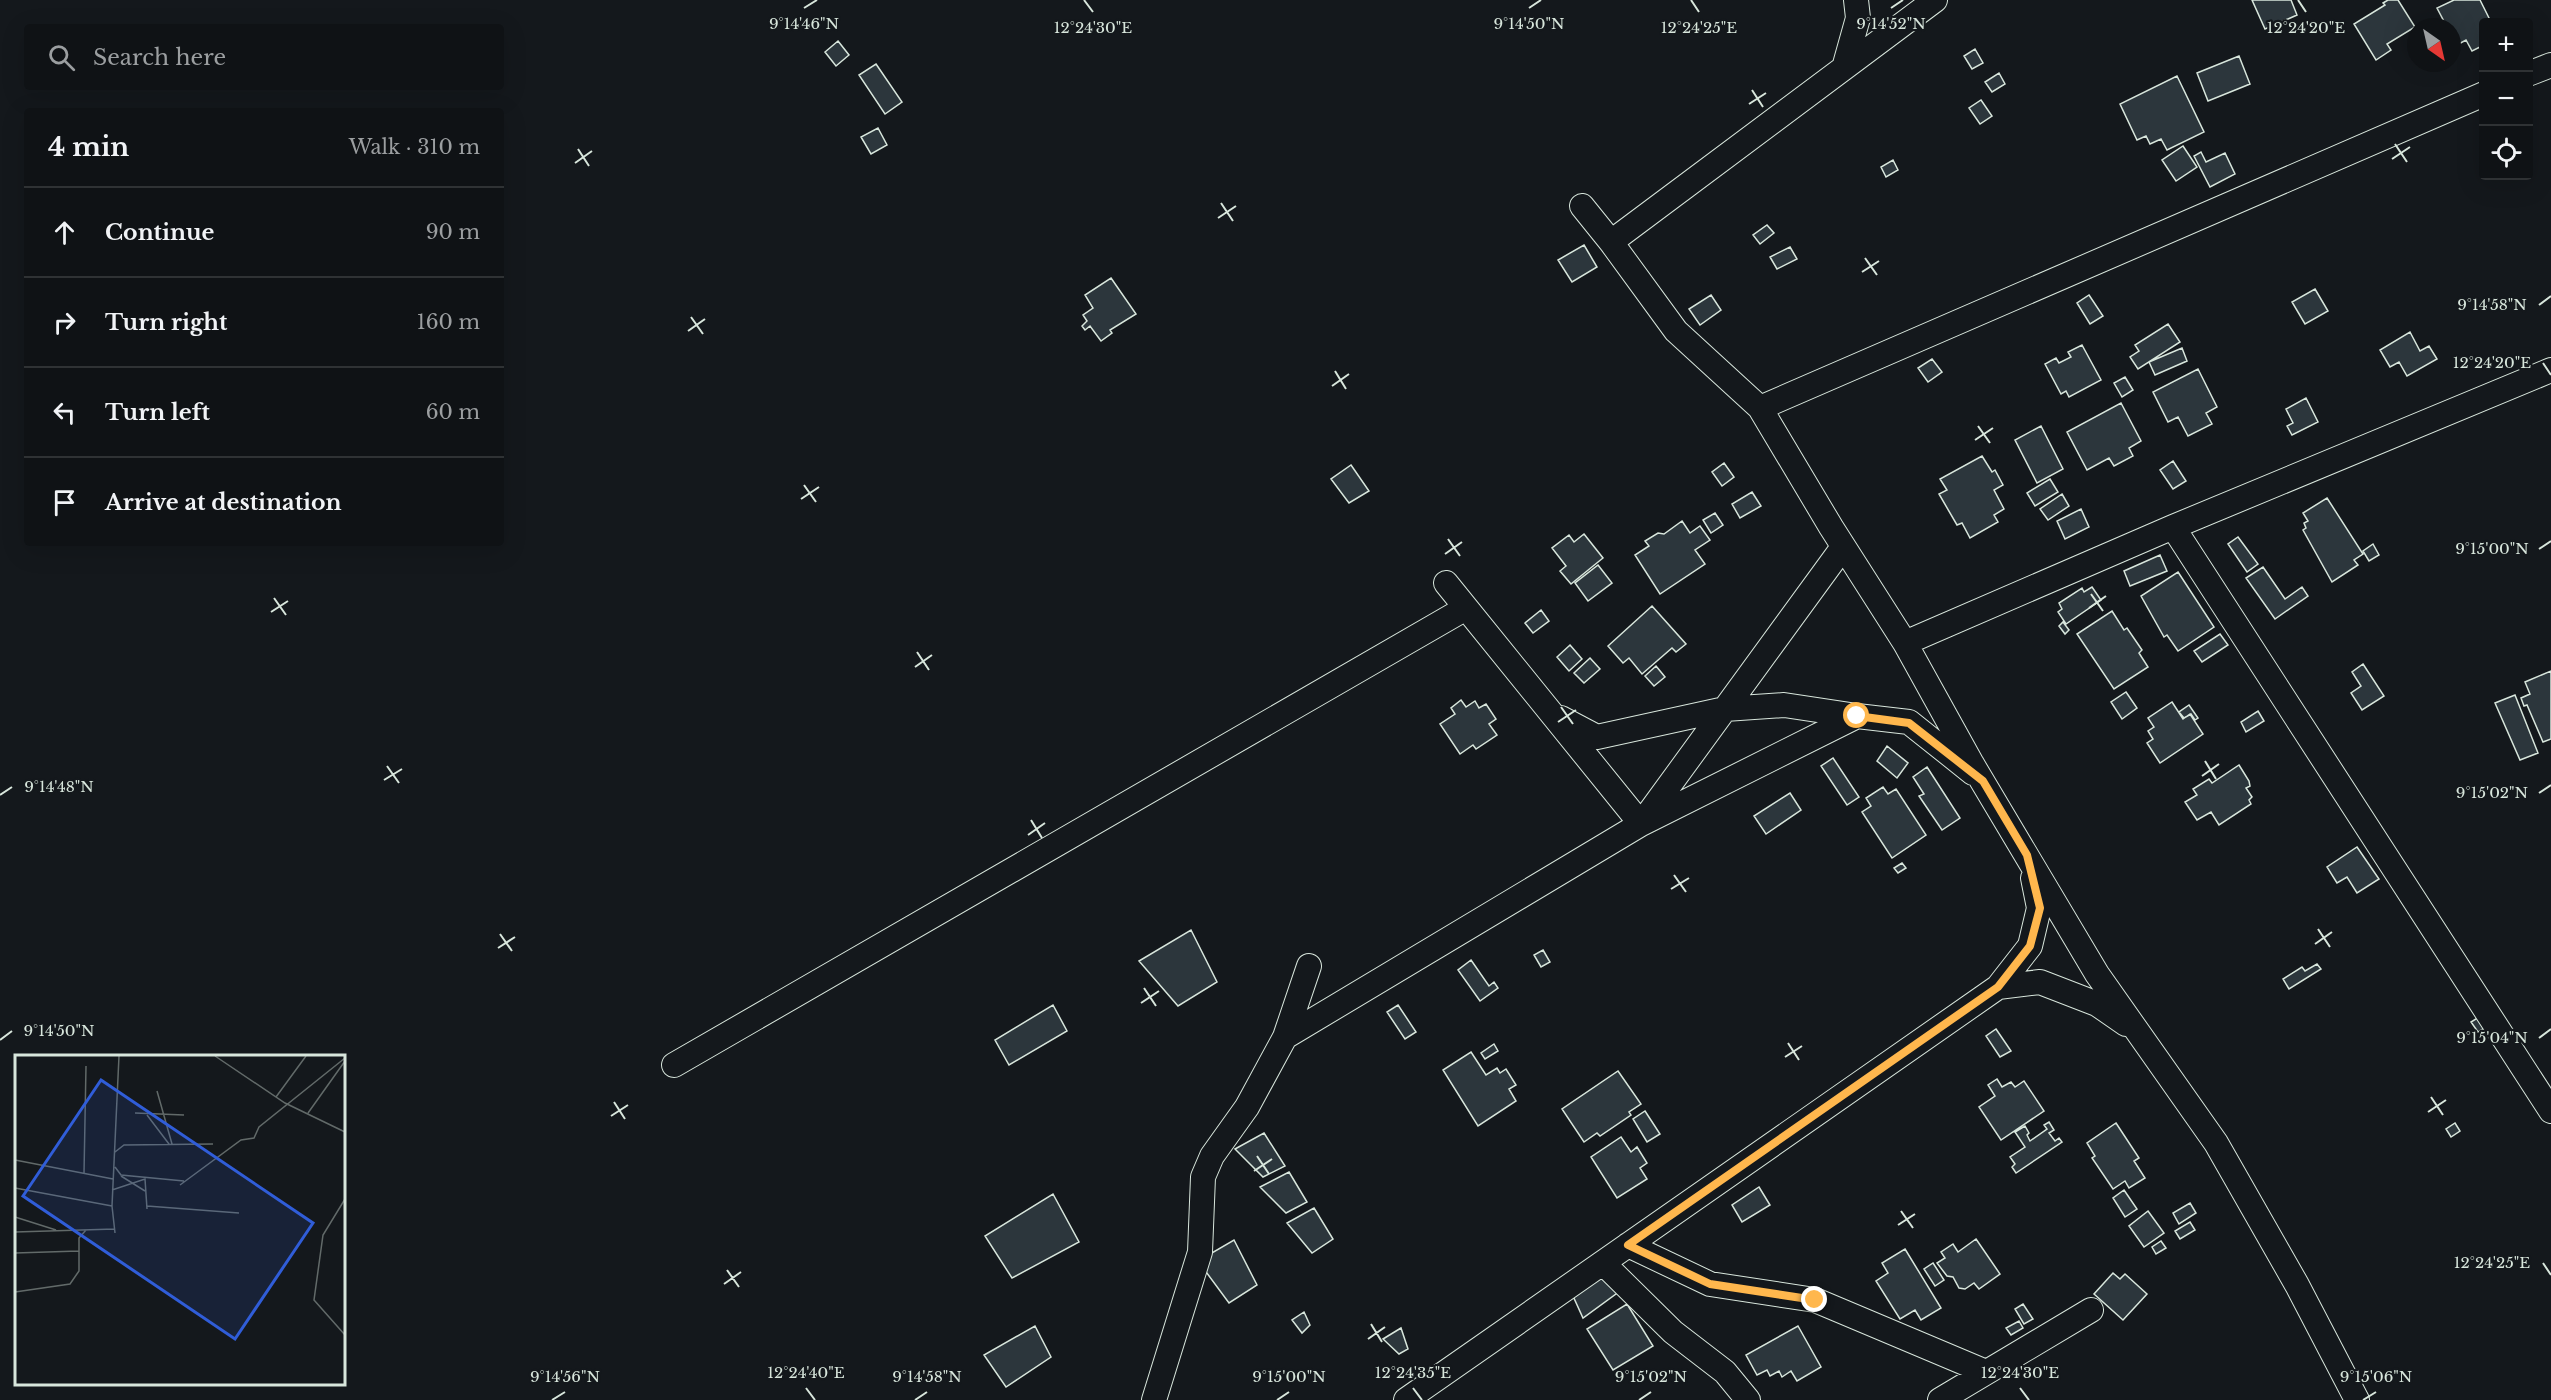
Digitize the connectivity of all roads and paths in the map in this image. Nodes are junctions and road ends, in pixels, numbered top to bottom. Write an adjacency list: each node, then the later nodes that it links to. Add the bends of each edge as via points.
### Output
1 (1856, 0): 4 (street, via 1858,18)
2 (1935, 0): 4 (street)
3 (2551, 64): 5 (street)
4 (1844, 68): 8 (street)
5 (2533, 72)
6 (2479, 96): 10 (street)
7 (1582, 206): 8 (street)
8 (1611, 242): 10 (street, via 1676,331)
9 (2551, 370): 11 (street)
10 (1760, 408): 12 (street)
11 (2173, 527): 15 (street); 27 (street)
12 (1843, 547): 15 (street); 16 (street)
13 (1446, 583): 14 (street)
14 (1466, 608): 17 (street); 26 (street)
15 (1905, 643): 19 (street)
16 (1725, 709): 17 (street, via 1598,737); 18 (street, via 1784,705); 20 (street)
17 (1551, 713): 20 (street)
18 (1857, 716): 19 (street, via 1909,723); 20 (street)
19 (1983, 781): 21 (street)
20 (1641, 824): 25 (street)
21 (2027, 855): 23 (street, via 2040,908 2030,946); 24 (street, via 2097,974)
22 (1309, 966): 25 (street)
23 (1998, 987): 24 (street, via 2040,982 2097,1004); 28 (street)
24 (2137, 1032): 36 (street, via 2216,1143)
25 (1286, 1037): 32 (street, via 1203,1177 1200,1252)
26 (674, 1065)
27 (2551, 1111)
28 (1628, 1245): 29 (street); 31 (street, via 1710,1284 1815,1300)
29 (1603, 1263): 33 (street); 34 (street, via 1672,1332 1725,1372)
30 (2091, 1310): 31 (street)
31 (1986, 1372): 35 (street)
32 (1154, 1400)
33 (1406, 1400)
34 (1748, 1400)
35 (1940, 1400)
36 (2357, 1400)

